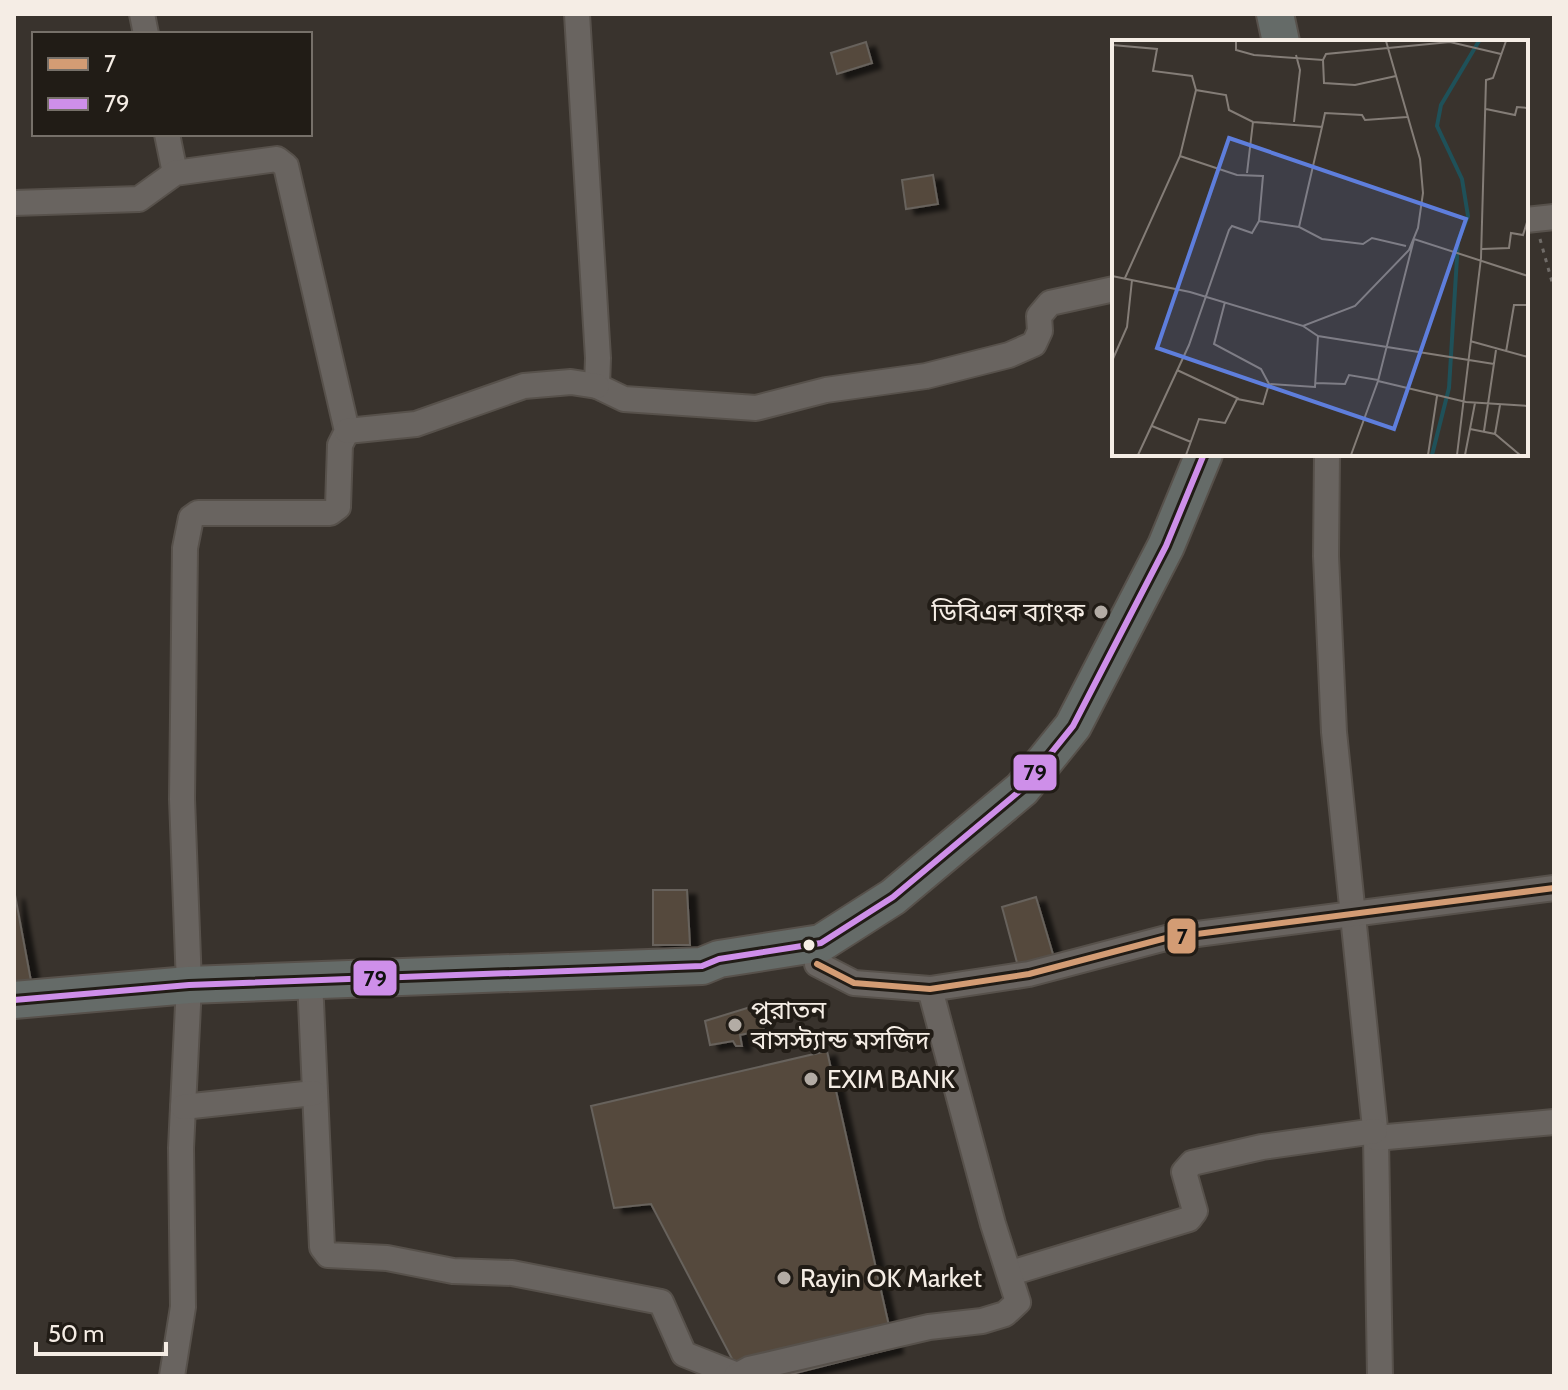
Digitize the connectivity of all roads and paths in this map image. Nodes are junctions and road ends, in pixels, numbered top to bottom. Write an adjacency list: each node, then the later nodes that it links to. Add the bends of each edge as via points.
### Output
1 (577, 14): 12 (street)
2 (1260, 14): 4 (highway)
3 (1275, 14): 5 (highway)
4 (1266, 40)
5 (1281, 40)
6 (167, 136): 7 (street)
7 (175, 173): 8 (street, via 139,199); 13 (street, via 277,159 286,166)
8 (14, 203)
9 (1538, 219): 11 (path)
10 (1112, 289): 12 (street, via 1050,303 1039,316 1034,344 1009,355 756,408 624,399)
11 (1554, 289)
12 (597, 386): 13 (street, via 524,386 416,424)
13 (347, 431): 22 (street, via 340,445 338,507 330,513 212,512 191,518 185,548 182,799)
14 (1203, 456): 20 (highway, via 1166,546 1073,726 1022,789 893,897 821,943)
15 (1223, 456): 19 (highway, via 1137,655 1089,739 1037,803 977,858 864,940)
16 (1327, 456): 18 (street, via 1334,732)
17 (1554, 888): 18 (street)
18 (1353, 914): 23 (street, via 1166,938 1029,974); 28 (street)
19 (817, 964): 20 (highway, via 719,973); 23 (street, via 854,983)
20 (702, 966): 21 (highway)
21 (310, 980): 22 (highway); 25 (street)
22 (189, 985): 24 (highway); 26 (street)
23 (930, 989): 29 (street)
24 (14, 1000)
25 (314, 1093): 26 (street); 31 (street, via 322,1247 328,1255 512,1273 661,1302 684,1354)
26 (183, 1107): 30 (street, via 183,1307)
27 (1554, 1122): 28 (street)
28 (1375, 1134): 29 (street, via 1262,1147 1192,1163 1184,1172 1195,1211 1189,1219); 32 (street)
29 (1011, 1273): 31 (street, via 1018,1302 1005,1314 929,1327)
30 (172, 1376)
31 (736, 1376)
32 (1380, 1376)

